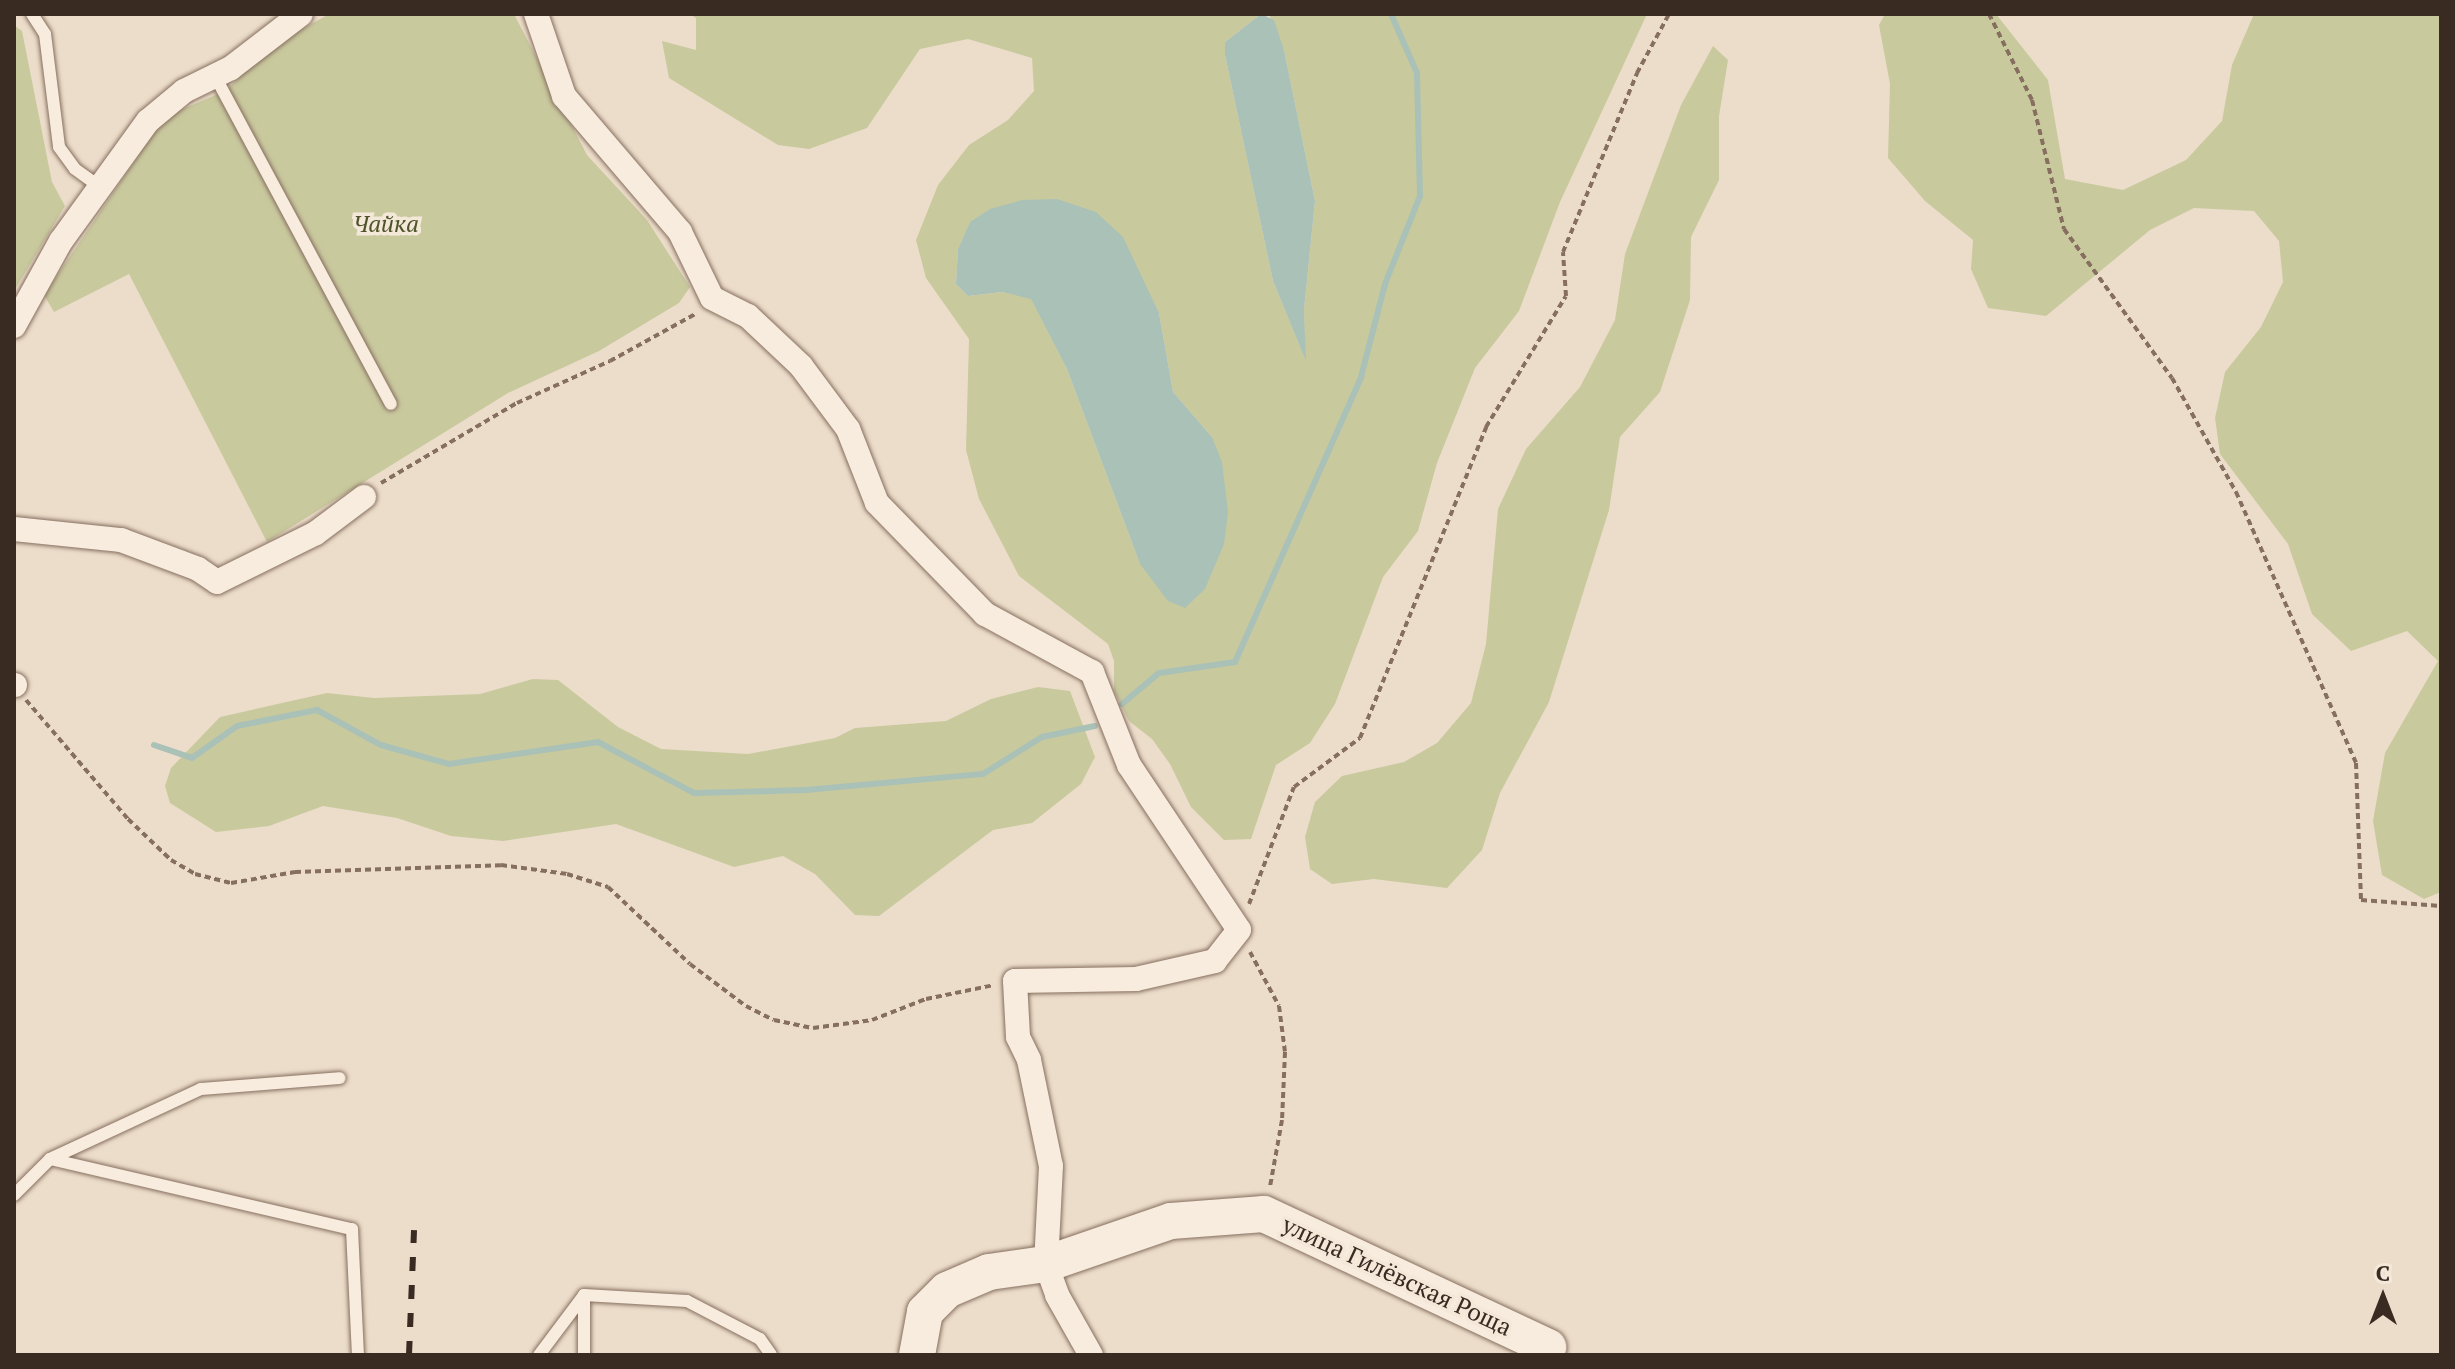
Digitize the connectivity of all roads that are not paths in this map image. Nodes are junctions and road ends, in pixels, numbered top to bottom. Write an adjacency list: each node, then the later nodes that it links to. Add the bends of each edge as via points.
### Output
1 (32, 14): 5 (lane, via 45,34 59,147 75,169)
2 (301, 14): 4 (street)
3 (536, 14): 13 (street, via 564,96 680,232 712,298 748,316 801,366 848,429 877,503 985,614 1092,672 1129,765 1239,930 1215,961 1136,979 1015,981 1018,1037 1029,1060 1052,1177)
4 (215, 76): 5 (street, via 184,91 148,121); 7 (lane)
5 (100, 187): 6 (street, via 61,241)
6 (14, 326)
7 (391, 404)
8 (364, 497): 9 (street, via 316,533 217,582 198,569 121,540)
9 (14, 529)
10 (340, 1078): 11 (lane, via 201,1089)
11 (50, 1159): 12 (lane); 16 (lane, via 352,1229)
12 (14, 1195)
13 (1046, 1264): 15 (street, улица Гилёвская Роща, via 1171,1221 1264,1214); 20 (street, улица Гилёвская Роща, via 989,1272 947,1290 925,1312); 21 (street)
14 (584, 1295): 17 (lane); 18 (lane); 19 (lane, via 687,1301 760,1339)
15 (1555, 1352)
16 (358, 1355)
17 (539, 1355)
18 (584, 1355)
19 (771, 1355)
20 (917, 1355)
21 (1091, 1355)

